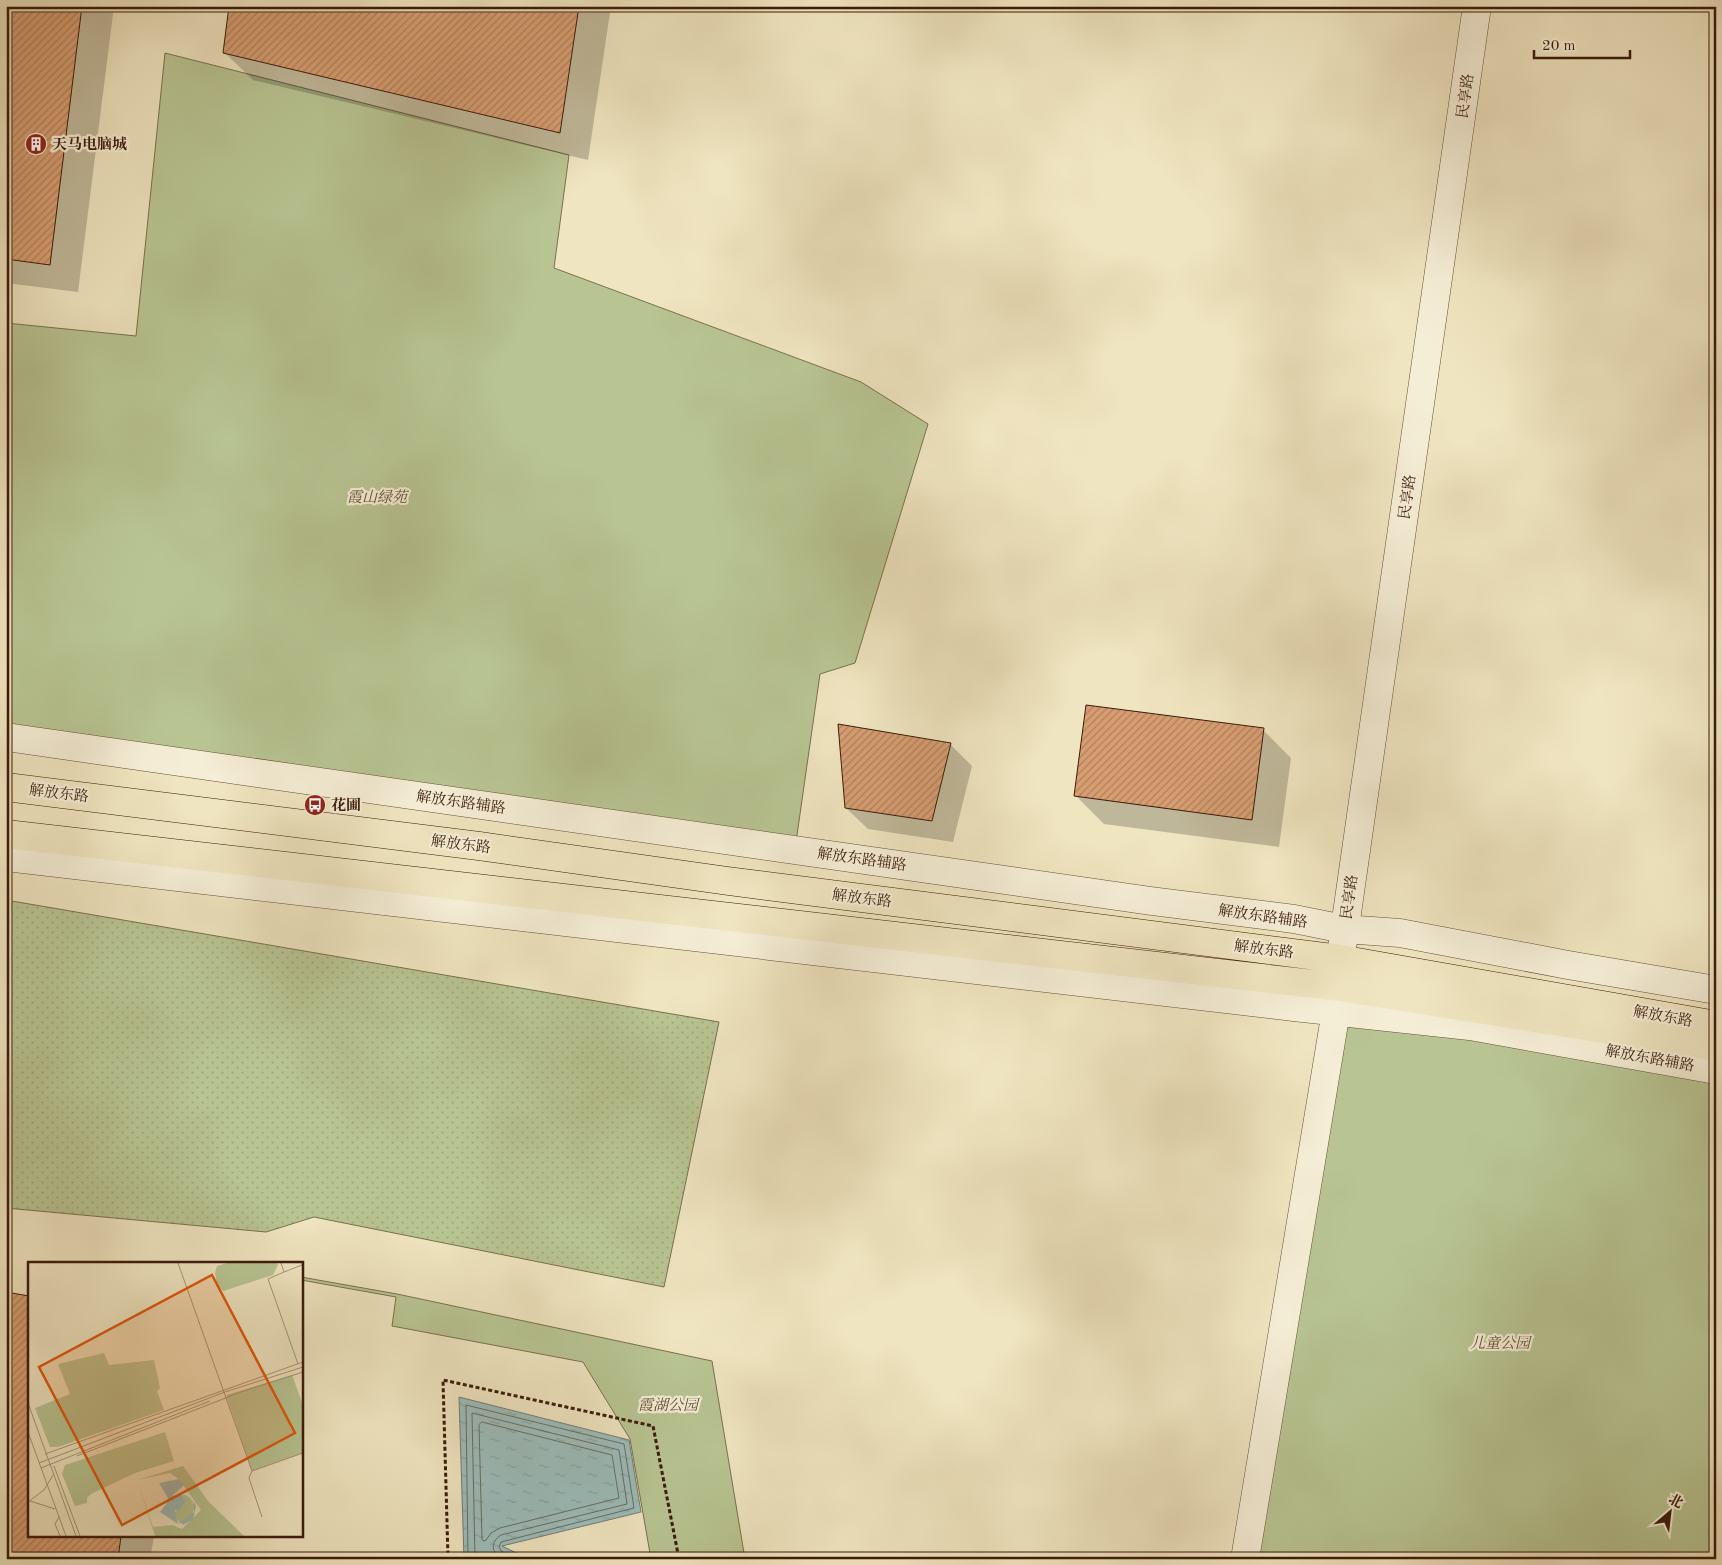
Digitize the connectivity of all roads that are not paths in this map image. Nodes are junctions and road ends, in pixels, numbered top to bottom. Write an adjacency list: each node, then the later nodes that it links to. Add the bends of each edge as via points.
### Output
1 (1477, 6): 6 (street, 民享路)
2 (6, 737): 6 (street, 解放东路辅路, via 1294,919)
3 (6, 787): 7 (main road, 解放东路)
4 (6, 834): 8 (main road, 解放东路)
5 (6, 857): 12 (street, 解放东路辅路, via 1470,1026)
6 (1344, 929): 7 (street, 民享路); 9 (street, 解放东路辅路, via 1400,933)
7 (1340, 959): 8 (street, 民享路); 10 (main road, 解放东路)
8 (1340, 987): 11 (main road, 解放东路); 13 (street, 民享路)
9 (1716, 990)
10 (1716, 1025)
11 (1716, 1048)
12 (1716, 1070)
13 (1245, 1559)

